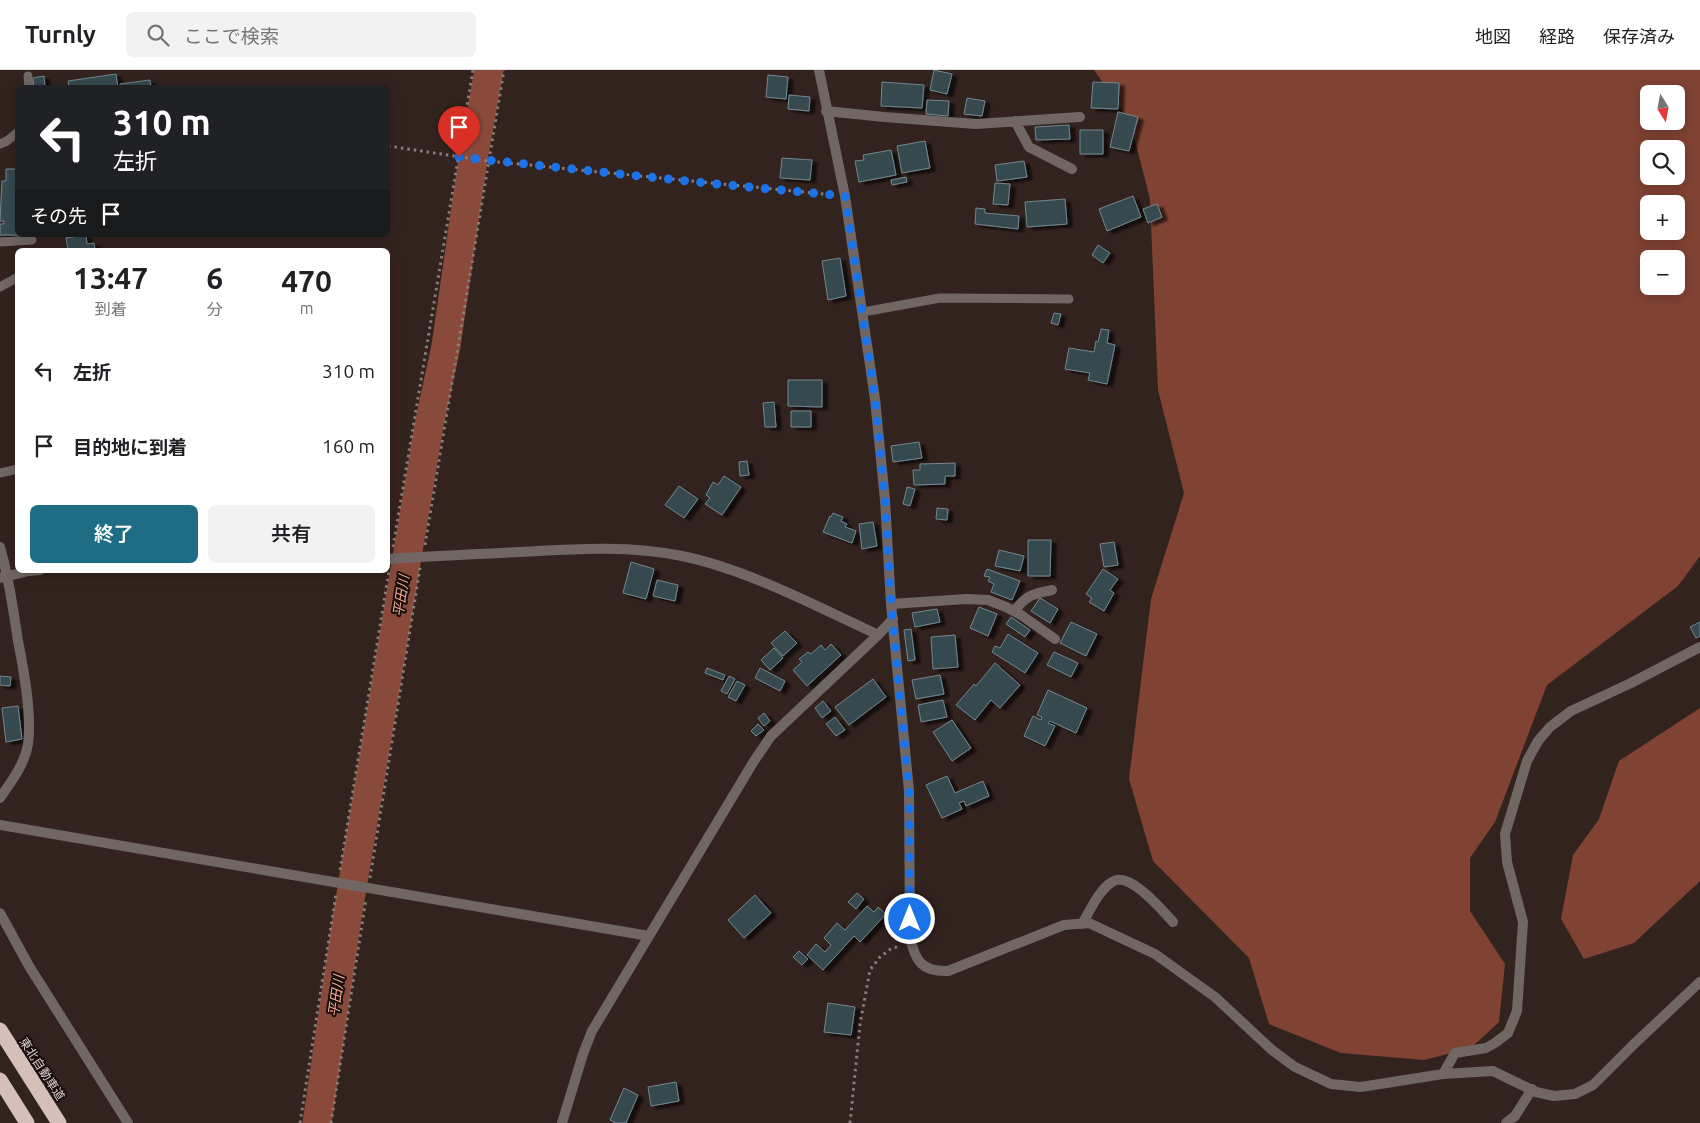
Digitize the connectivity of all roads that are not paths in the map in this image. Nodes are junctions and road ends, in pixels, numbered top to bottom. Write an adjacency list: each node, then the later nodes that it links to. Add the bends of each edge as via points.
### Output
1 (819, 70): 4 (street)
2 (28, 76): 3 (lane)
3 (29, 85)
4 (826, 111): 6 (street, via 976,124); 15 (street, via 845,196)
5 (1080, 117): 6 (street)
6 (1015, 121): 9 (street, via 1029,147)
7 (15, 134): 8 (lane)
8 (0, 144)
9 (1072, 169)
10 (32, 240): 11 (lane)
11 (0, 242)
12 (15, 279): 13 (lane)
13 (0, 287)
14 (1069, 300): 15 (lane, via 940,298)
15 (863, 312): 23 (street, via 885,500)
16 (15, 470): 17 (lane)
17 (0, 473)
18 (0, 546): 21 (street)
19 (390, 558): 26 (street, via 592,548 683,556 768,585)
20 (25, 573): 21 (street)
21 (4, 577): 29 (street, via 22,663 29,731 23,761)
22 (1052, 590): 24 (street, via 1028,596)
23 (891, 604): 24 (street, via 988,600); 25 (street)
24 (1014, 610): 27 (street)
25 (893, 618): 26 (street); 33 (street, via 909,791 911,943 918,959 936,972 948,971 1064,925)
26 (878, 635): 34 (street, via 771,736 732,795)
27 (1055, 639)
28 (1700, 647): 37 (street, via 1571,711 1550,727 1527,760 1505,834 1507,862 1523,922 1517,1011 1503,1037 1486,1048 1455,1052)
29 (0, 798)
30 (0, 825): 34 (street)
31 (0, 914): 42 (street)
32 (1173, 922): 33 (street, via 1130,882 1122,879 1112,882 1100,894)
33 (1082, 924): 37 (street, via 1089,923 1154,954 1215,997 1295,1067 1331,1084 1361,1087)
34 (649, 936): 43 (street, via 592,1032 582,1054)
35 (1700, 982): 39 (street, via 1593,1085 1565,1096)
36 (0, 1030): 41 (highway, 東北自動車道)
37 (1443, 1074): 39 (street, via 1493,1071)
38 (0, 1080): 40 (highway)
39 (1532, 1089): 44 (street, via 1515,1116)
40 (27, 1123)
41 (59, 1123)
42 (128, 1123)
43 (562, 1123)
44 (1506, 1123)

